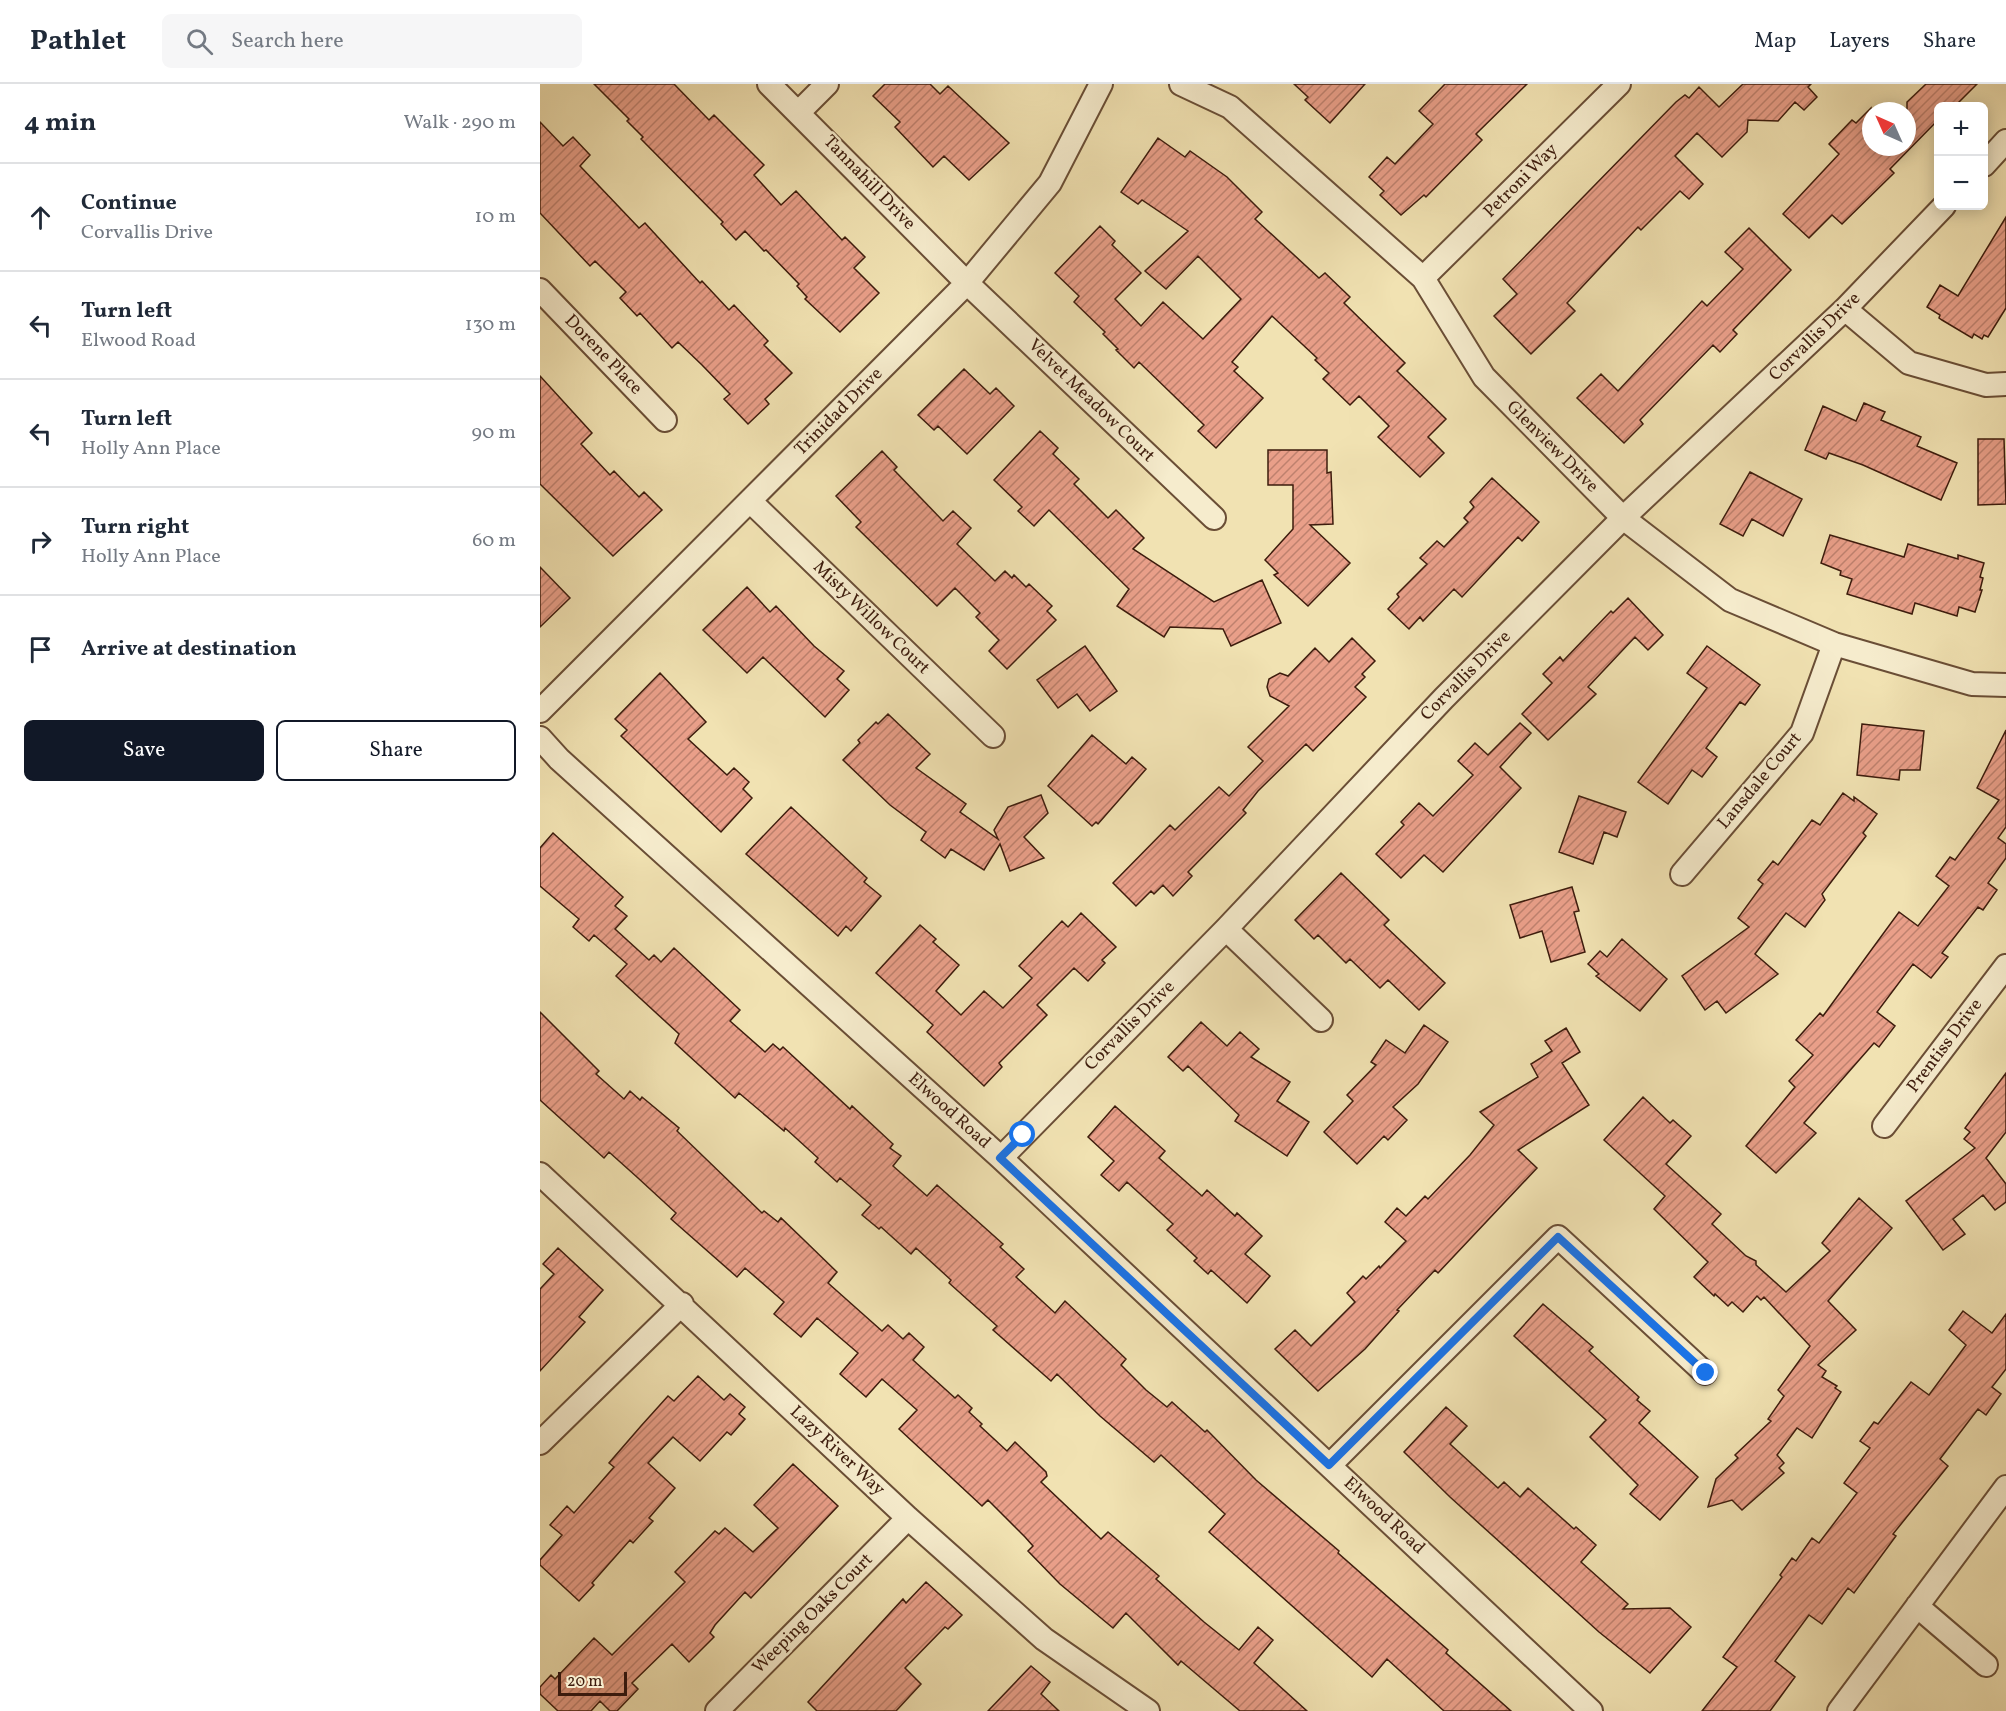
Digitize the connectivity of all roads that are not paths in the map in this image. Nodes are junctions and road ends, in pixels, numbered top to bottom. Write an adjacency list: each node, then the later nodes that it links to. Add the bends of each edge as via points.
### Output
1 (769, 84): 6 (street, Tannahill Drive)
2 (827, 84): 6 (street)
3 (1101, 84): 11 (street, Trinidad Drive, via 1050,183)
4 (1181, 84): 10 (street, Glenview Drive, via 1230,108)
5 (1619, 84): 10 (street, Petroni Way)
6 (799, 112): 11 (street, Tannahill Drive)
7 (2006, 141): 8 (street)
8 (1988, 160)
9 (1940, 210): 13 (street, Corvallis Drive)
10 (1423, 278): 18 (street, Glenview Drive, via 1484,377)
11 (967, 283): 16 (street, Trinidad Drive); 17 (street, Velvet Meadow Court)
12 (540, 290): 15 (street, Dorene Place)
13 (1845, 309): 14 (street, via 1909,363 1986,385); 18 (street, Corvallis Drive)
14 (2006, 384)
15 (665, 420)
16 (750, 501): 21 (street, Trinidad Drive); 22 (street, Misty Willow Court)
17 (1214, 518)
18 (1623, 518): 19 (street, Glenview Drive, via 1730,600); 25 (street, Corvallis Drive, via 1444,698)
19 (1834, 644): 20 (street, Glenview Drive, via 1972,684); 24 (street, Lansdale Court, via 1802,732)
20 (2006, 685)
21 (540, 711)
22 (993, 736)
23 (540, 738): 29 (street, Elwood Road)
24 (1682, 874)
25 (1226, 929): 27 (street); 29 (street, Corvallis Drive)
26 (2006, 966): 28 (street, Prentiss Drive)
27 (1321, 1020)
28 (1884, 1126)
29 (1000, 1158): 34 (street, Elwood Road)
30 (540, 1174): 31 (street, Lazy River Way)
31 (682, 1304): 33 (street); 36 (street, Lazy River Way)
32 (1706, 1373): 34 (street, via 1558,1237)
33 (540, 1443)
34 (1329, 1465): 41 (street, Elwood Road)
35 (2006, 1487): 37 (street)
36 (909, 1518): 39 (street, Lazy River Way, via 1044,1639); 40 (street, Weeping Oaks Court)
37 (1917, 1606): 38 (street); 42 (street)
38 (1986, 1665)
39 (1133, 1707)
40 (717, 1711)
41 (1591, 1711)
42 (1839, 1711)

